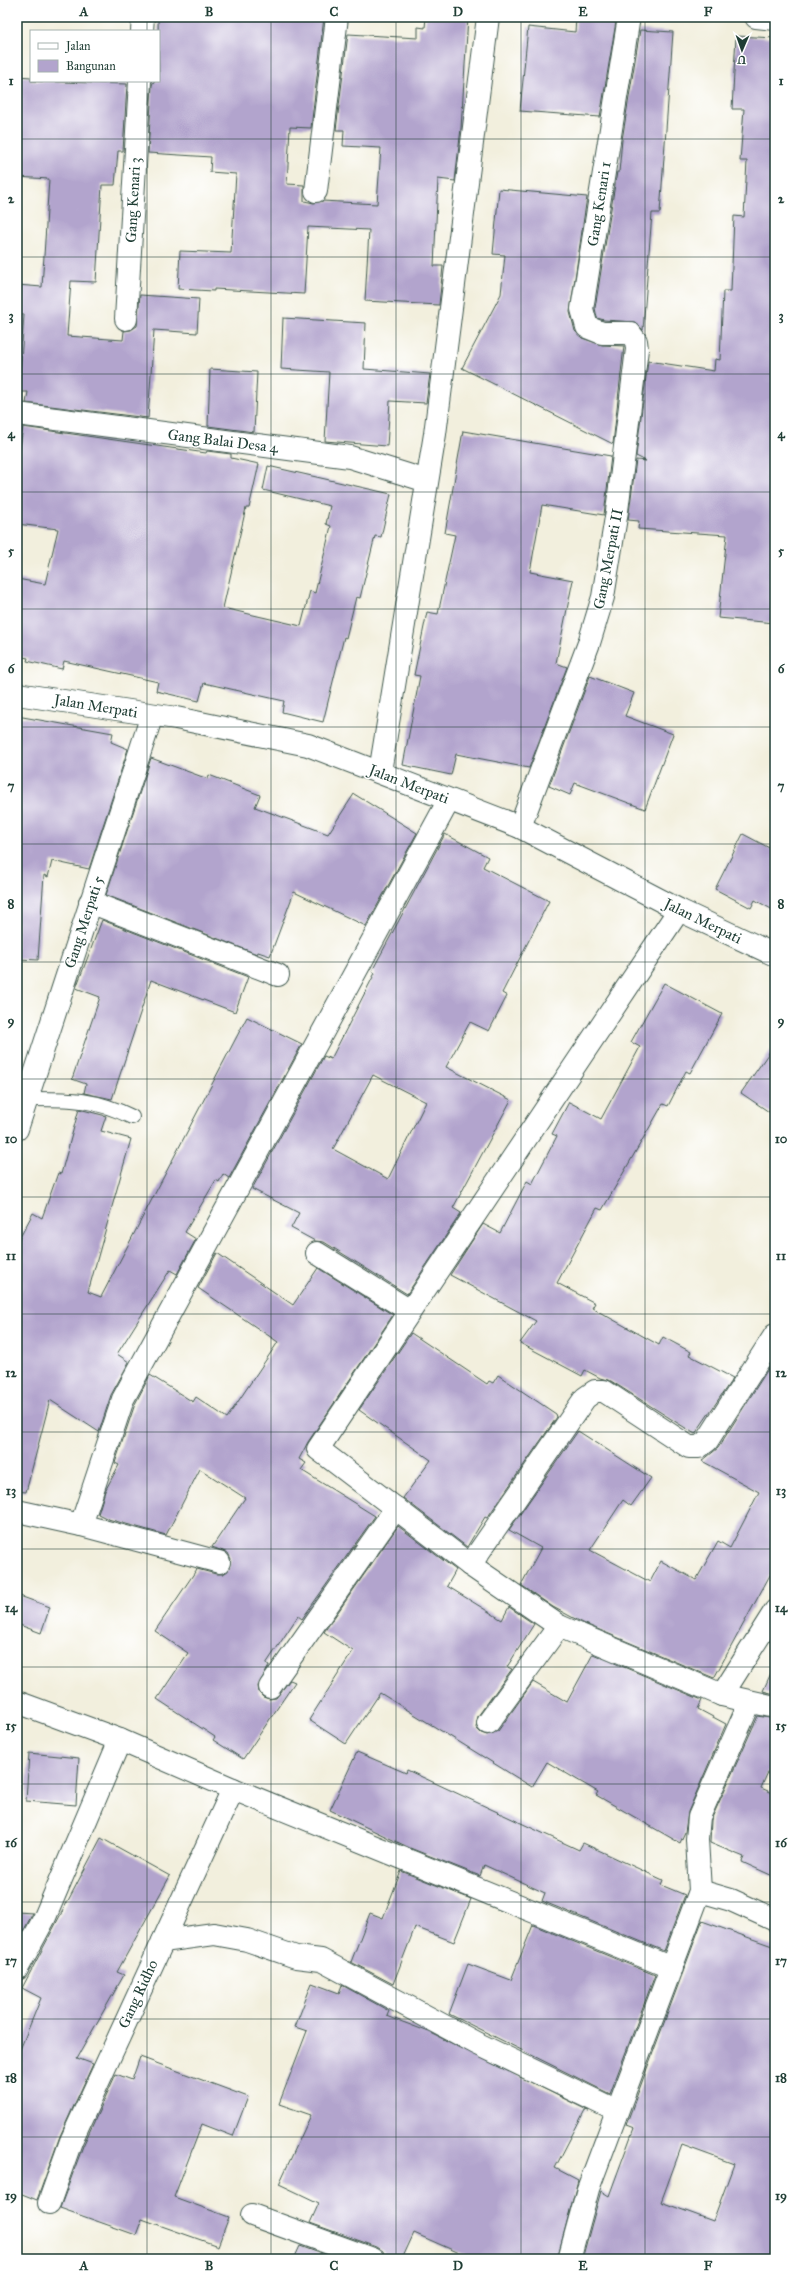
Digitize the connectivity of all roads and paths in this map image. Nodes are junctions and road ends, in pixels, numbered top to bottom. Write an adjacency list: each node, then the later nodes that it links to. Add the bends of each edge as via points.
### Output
1 (143, 17): 7 (street)
2 (337, 17): 9 (street)
3 (488, 17): 13 (street, via 437,418)
4 (629, 17): 11 (street, Gang Kenari 1, via 582,309 587,327 602,333 630,333 636,341)
5 (756, 17): 6 (street)
6 (775, 19)
7 (142, 30)
8 (140, 82): 10 (street, Gang Kenari 3)
9 (316, 191)
10 (126, 320)
11 (637, 350): 18 (street, Gang Merpati II, via 617,511 603,597)
12 (17, 414): 13 (street, Gang Balai Desa 4, via 350,457)
13 (426, 481): 16 (street)
14 (17, 694): 15 (street, Jalan Merpati)
15 (152, 715): 16 (street, Jalan Merpati, via 308,745); 19 (street, Gang Merpati 5)
16 (380, 772): 17 (street, Jalan Merpati)
17 (449, 800): 18 (street, Jalan Merpati); 31 (street, via 123,1399)
18 (520, 827): 20 (street, Jalan Merpati)
19 (90, 902): 22 (street); 23 (street, Gang Merpati 5)
20 (680, 910): 21 (street, Jalan Merpati); 27 (street)
21 (775, 955)
22 (278, 975)
23 (27, 1099): 24 (lane, via 76,1099 109,1106); 25 (street, Gang Merpati 5)
24 (132, 1117)
25 (17, 1129)
26 (317, 1253): 27 (street)
27 (410, 1311): 29 (street, via 318,1449)
28 (775, 1335): 33 (street, via 707,1441 699,1447 689,1448 604,1391 595,1391 585,1398)
29 (396, 1508): 33 (street); 36 (street)
30 (17, 1511): 31 (street)
31 (81, 1526): 32 (street)
32 (219, 1562)
33 (470, 1565): 35 (street)
34 (775, 1611): 37 (street)
35 (559, 1626): 37 (street); 41 (street)
36 (270, 1687)
37 (722, 1695): 39 (street)
38 (17, 1702): 42 (street)
39 (750, 1702): 40 (street); 44 (street, via 698,1816)
40 (775, 1707)
41 (488, 1723)
42 (120, 1740): 43 (street); 48 (street, via 46,1917)
43 (233, 1789): 46 (street, Gang Ridho); 47 (street)
44 (700, 1891): 45 (street, via 731,1900); 47 (street)
45 (775, 1920)
46 (163, 1941): 49 (street, via 214,1934 247,1940 296,1957 321,1960 476,2043); 50 (street, Gang Ridho, via 71,2141)
47 (672, 1968): 49 (street)
48 (17, 1969)
49 (618, 2111): 53 (street, via 588,2189)
50 (49, 2202)
51 (252, 2215): 52 (street)
52 (373, 2259)
53 (569, 2259)

